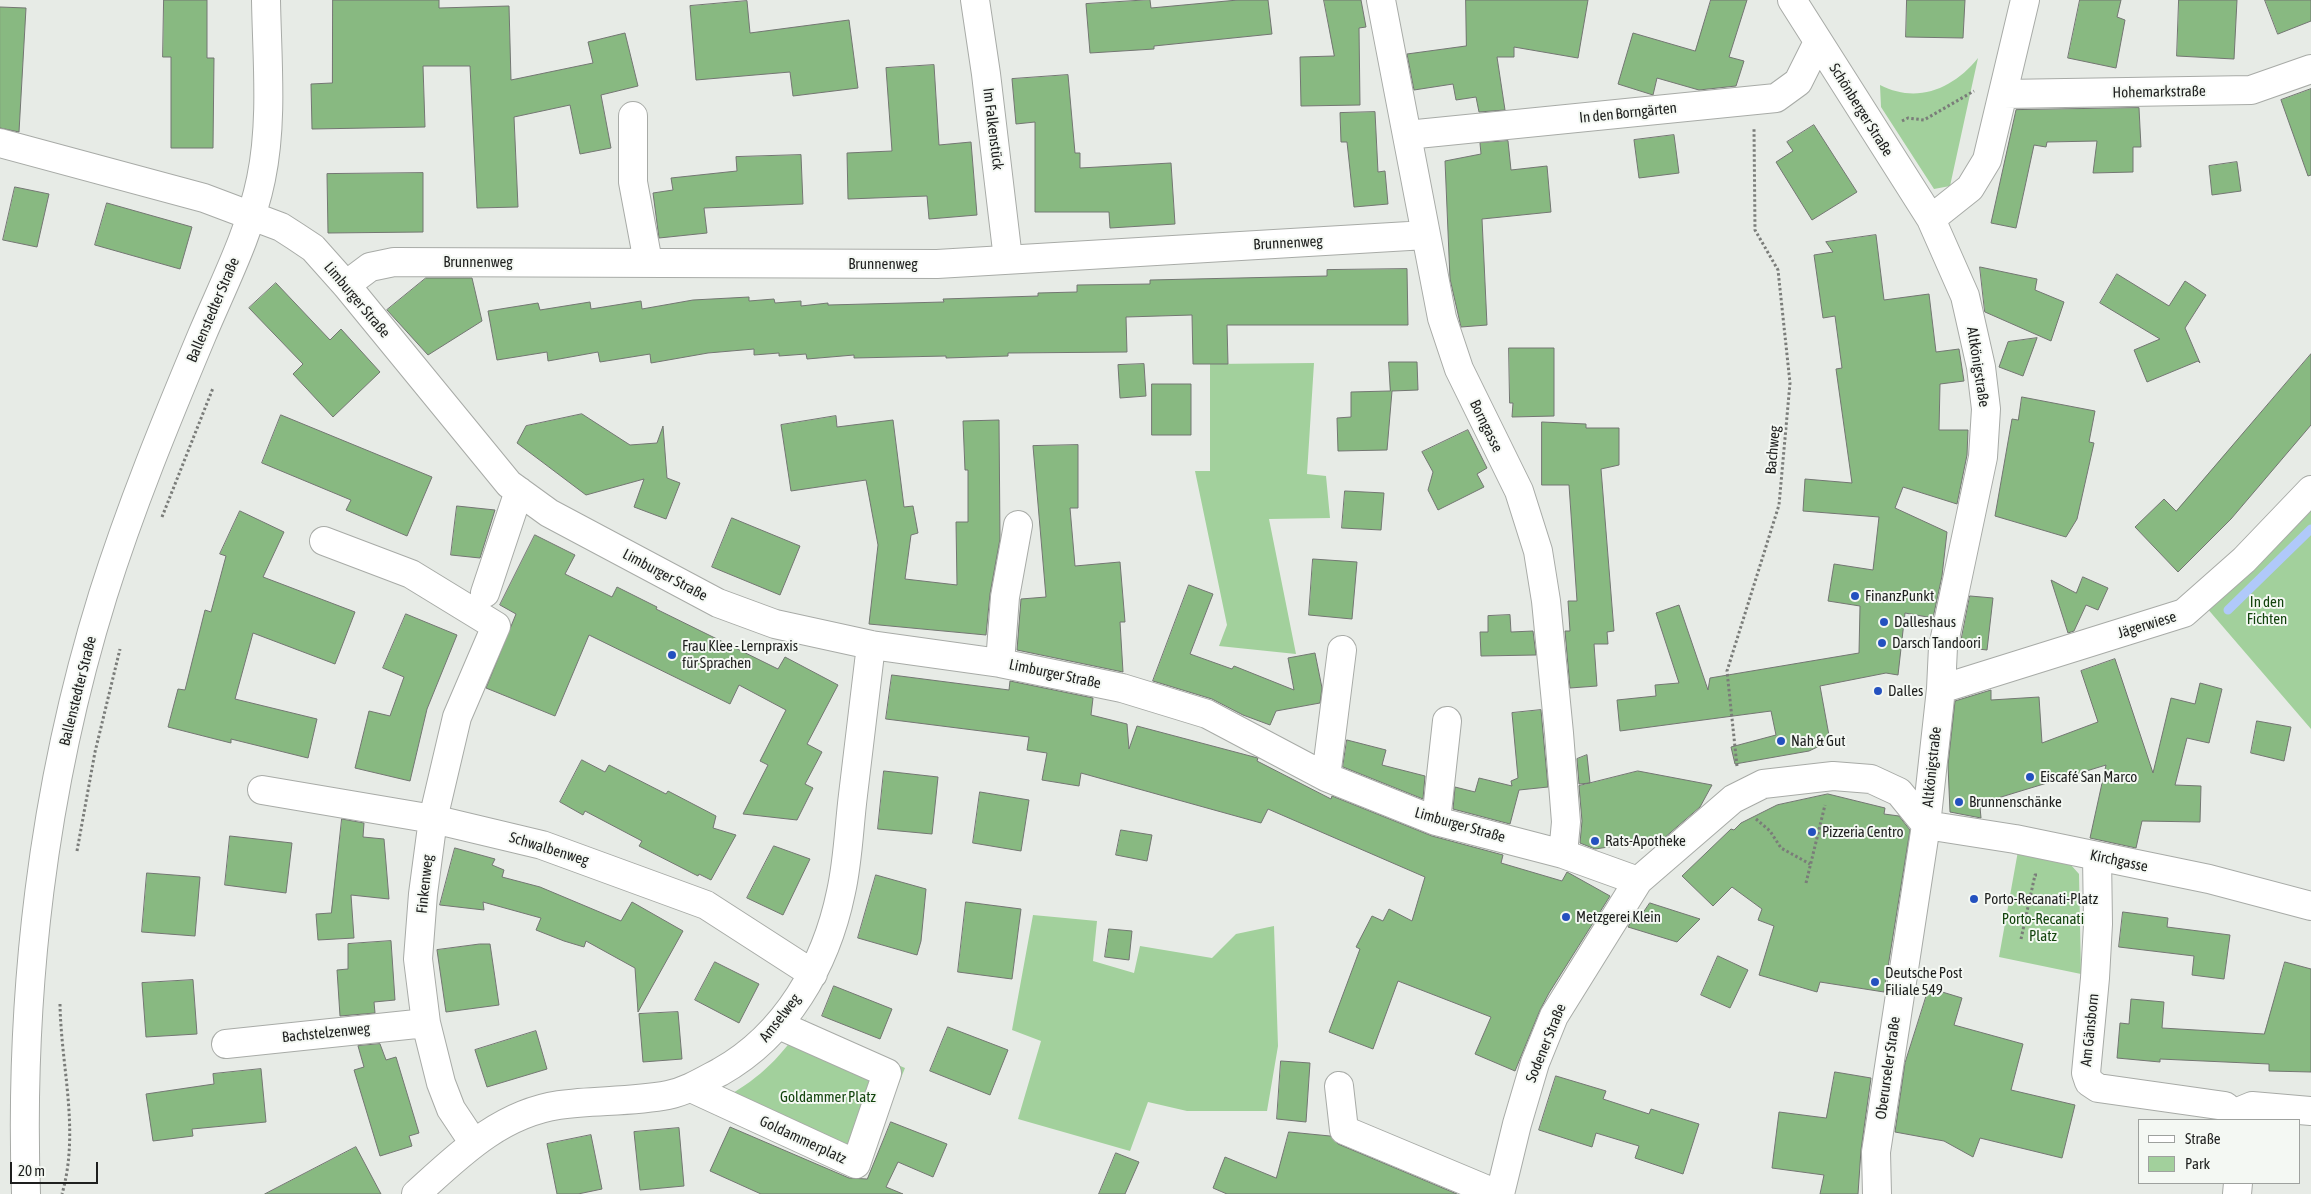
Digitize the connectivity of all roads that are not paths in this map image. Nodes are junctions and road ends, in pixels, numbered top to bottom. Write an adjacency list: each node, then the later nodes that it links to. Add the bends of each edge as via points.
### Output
1 (266, 0): 12 (street, via 267,124 262,176)
2 (975, 0): 15 (street, Im Falkenstück)
3 (1381, 0): 10 (street, Borngasse)
4 (1792, 0): 6 (street, Schönberger Straße)
5 (2025, 0): 8 (street)
6 (1818, 42): 10 (street, In den Borngärten, via 1798,82 1776,98); 13 (street, Schönberger Straße)
7 (2311, 69): 8 (street, Hohemarkstraße, via 2250,90)
8 (2004, 94): 13 (street, via 1987,160 1970,188)
9 (633, 116): 16 (street, via 633,182)
10 (1407, 135): 14 (street, Borngasse)
11 (0, 143): 12 (street, Limburger Straße, via 204,198)
12 (251, 215): 17 (street, Limburger Straße, via 281,228 313,248); 46 (street, Ballenstedter Straße, via 160,435 122,538 100,606 68,730 49,822 31,980 25,1066)
13 (1931, 219): 26 (street, Altkönigstraße, via 1964,296 1981,367 1986,409 1983,457 1943,647)
14 (1426, 235): 15 (street, Brunnenweg); 33 (street, Borngasse, via 1442,318 1459,369 1519,491 1538,551 1559,733 1566,822)
15 (1008, 259): 16 (street, Brunnenweg, via 937,264)
16 (648, 262): 17 (street, Brunnenweg, via 394,262 370,267)
17 (346, 285): 19 (street, Limburger Straße, via 509,484)
18 (2311, 490): 26 (street, Jägerwiese, via 2244,560 2184,613)
19 (519, 492): 22 (street); 23 (street, Limburger Straße, via 549,513 718,603 776,624)
20 (1018, 525): 25 (street, via 1004,596)
21 (324, 541): 30 (street, Finkenweg, via 411,574 496,626 457,717)
22 (485, 593)
23 (871, 646): 25 (street, Limburger Straße); 37 (street, Amselweg, via 842,890 831,931)
24 (1342, 650): 28 (street)
25 (1000, 663): 28 (street, Limburger Straße, via 1092,681 1207,714)
26 (1940, 689): 32 (street, Altkönigstraße)
27 (1447, 721): 31 (street)
28 (1326, 777): 31 (street, Limburger Straße)
29 (262, 790): 30 (street, Schwalbenweg)
30 (433, 819): 37 (street, Schwalbenweg, via 542,844 706,905); 38 (street, Finkenweg, via 418,959)
31 (1436, 821): 33 (street, Limburger Straße)
32 (1926, 825): 34 (street, Kirchgasse); 35 (street, via 1899,792 1871,779 1833,776 1763,784 1733,799); 49 (street, Oberurseler Straße, via 1876,1152)
33 (1563, 854): 35 (street, Limburger Straße)
34 (2097, 856): 36 (street, Kirchgasse, via 2209,879); 44 (street, Am Gänsborn, via 2098,924 2086,1073 2089,1082 2098,1088 2226,1106)
35 (1638, 881): 48 (street, Sodener Straße, via 1554,1016 1535,1063)
36 (2311, 906)
37 (813, 974): 39 (street, Amselweg)
38 (426, 1023): 40 (street, Bachstelzenweg); 45 (street, Finkenweg, via 444,1092)
39 (779, 1025): 42 (street, Amselweg, via 757,1048); 42 (street, Goldammerplatz, via 887,1073 856,1164)
40 (226, 1044)
41 (1339, 1086): 48 (street, Sodener Straße, via 1344,1130)
42 (690, 1088): 45 (street, Amselweg, via 651,1098 555,1106 495,1128)
43 (2311, 1111): 44 (street, Am Gänsborn, via 2252,1106)
44 (2237, 1117)
45 (473, 1142): 47 (street, Amselweg)
46 (26, 1194)
47 (416, 1194)
48 (1499, 1194)
49 (1877, 1194)

